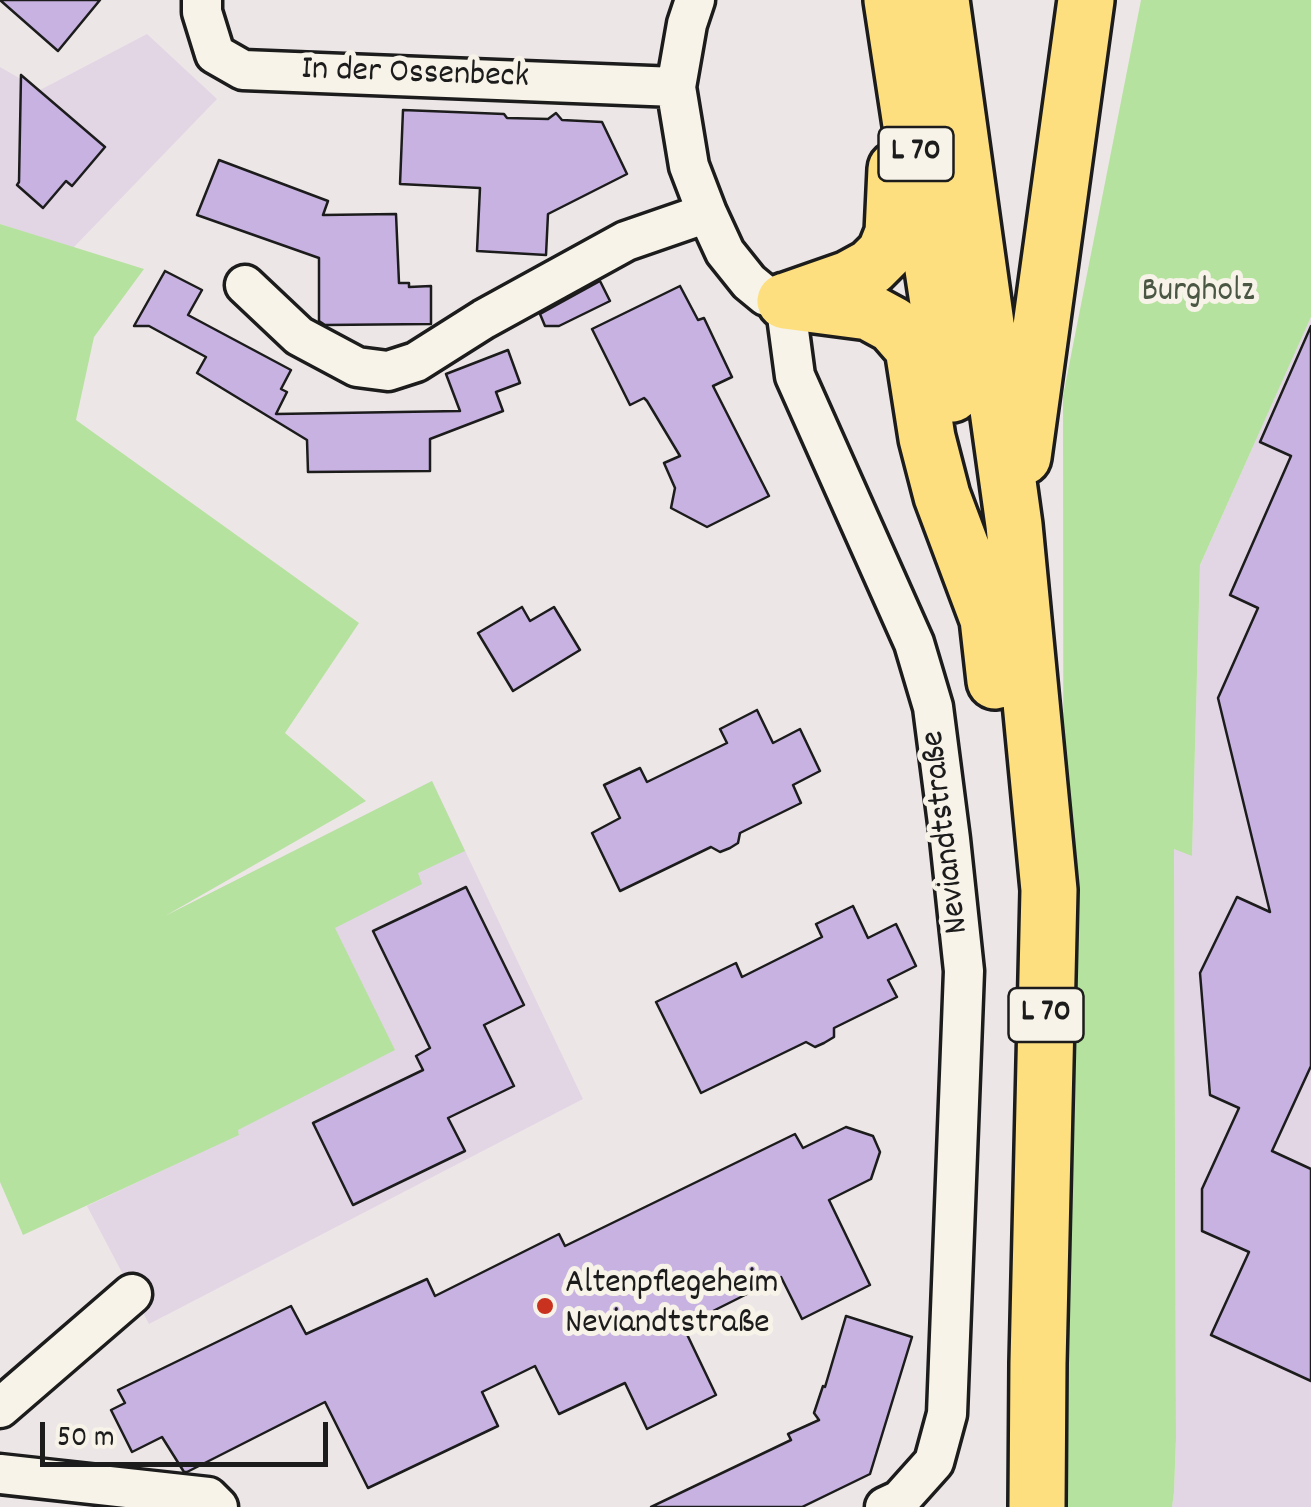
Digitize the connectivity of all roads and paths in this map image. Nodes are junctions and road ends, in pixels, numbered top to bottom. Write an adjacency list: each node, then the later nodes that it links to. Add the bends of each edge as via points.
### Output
1 (202, 0): 7 (street, In der Ossenbeck, via 215,54 243,70)
2 (695, 0): 7 (street)
3 (892, 0): 6 (highway, L 70)
4 (941, 0): 11 (highway, L 70)
5 (1086, 0): 11 (highway, L 70)
6 (902, 61): 10 (highway, via 892,233 884,253 849,278); 12 (highway, L 70)
7 (676, 87): 8 (street, via 689,166)
8 (707, 214): 9 (street, via 626,242 416,362 388,371 358,366 299,336); 10 (street, via 749,282)
9 (245, 285)
10 (785, 302): 12 (highway, via 869,312 893,325 913,348 942,496); 16 (street, Neviandtstraße, via 795,376 914,643 933,707 964,971 947,1414 934,1462)
11 (1014, 524): 19 (highway, L 70, via 1049,890)
12 (988, 619): 18 (highway, L 70, via 1012,892)
13 (132, 1294): 14 (street)
14 (0, 1408)
15 (0, 1474): 17 (street, via 208,1496)
16 (892, 1503)
17 (218, 1507)
18 (1000, 1507)
19 (1037, 1507)

